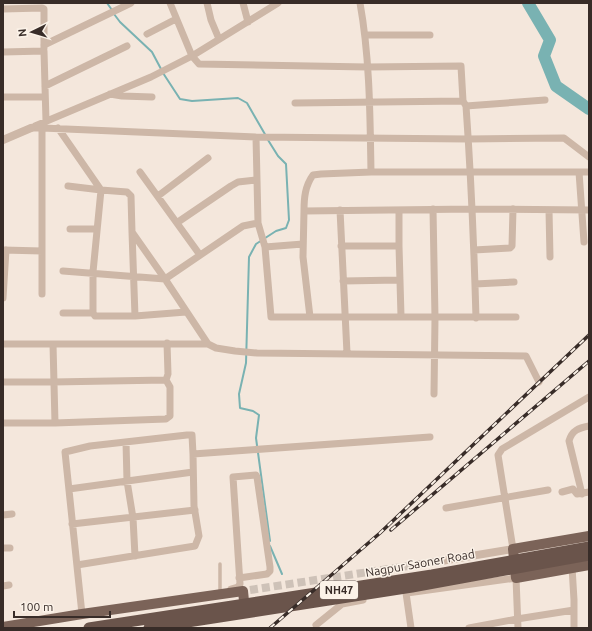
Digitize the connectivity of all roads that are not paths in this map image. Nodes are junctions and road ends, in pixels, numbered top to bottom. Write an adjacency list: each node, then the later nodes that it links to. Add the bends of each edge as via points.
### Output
1 (131, 3): 15 (street)
2 (170, 3): 8 (street)
3 (207, 3): 13 (street)
4 (243, 3): 9 (street)
5 (278, 3): 9 (street)
6 (360, 3): 11 (street)
7 (3, 9): 15 (street, via 42,8)
8 (176, 19): 10 (street); 17 (street)
9 (248, 22): 13 (street)
10 (147, 34)
11 (366, 35): 12 (street); 18 (street)
12 (430, 35)
13 (219, 39): 17 (street)
14 (127, 46): 19 (street)
15 (44, 48): 16 (street); 19 (street)
16 (3, 52)
17 (192, 56): 18 (street, via 199,64); 20 (street, via 151,78)
18 (367, 67): 25 (street); 26 (street, via 461,66)
19 (45, 86): 22 (street)
20 (110, 94): 23 (street); 28 (street)
21 (3, 97): 22 (street)
22 (45, 97): 28 (street)
23 (152, 97)
24 (545, 100): 26 (street)
25 (370, 102): 26 (street); 27 (street); 32 (street)
26 (464, 103): 33 (street)
27 (295, 104)
28 (44, 124): 29 (street); 30 (street); 66 (street)
29 (31, 128): 34 (street)
30 (58, 128): 31 (street); 44 (street)
31 (256, 137): 32 (street); 42 (street)
32 (371, 137): 33 (street); 38 (street)
33 (468, 139): 35 (street, via 564,138); 39 (street)
34 (3, 140)
35 (589, 157)
36 (208, 158): 45 (street)
37 (140, 172): 45 (street)
38 (371, 172): 39 (street); 53 (street, via 313,175 304,197)
39 (471, 172): 40 (street); 47 (street)
40 (579, 172): 41 (street); 52 (street)
41 (589, 172)
42 (256, 180): 54 (street, via 238,182); 55 (street)
43 (68, 186): 44 (street)
44 (100, 190): 57 (street); 58 (street, via 127,192 131,196)
45 (158, 196): 54 (street)
46 (433, 209): 47 (street); 50 (street); 87 (street)
47 (473, 209): 48 (street); 65 (street)
48 (512, 209): 51 (street); 65 (street, via 512,246)
49 (340, 210): 50 (street); 53 (street); 61 (street)
50 (399, 210): 62 (street)
51 (549, 210): 52 (street); 68 (street)
52 (585, 210): 59 (street)
53 (304, 211): 60 (street)
54 (178, 222): 67 (street)
55 (259, 227): 63 (street); 67 (street, via 243,226)
56 (70, 229): 57 (street)
57 (96, 229): 70 (street)
58 (132, 232): 71 (street); 72 (street)
59 (584, 242)
60 (303, 244): 63 (street); 84 (street)
61 (341, 246): 62 (street); 74 (street)
62 (399, 246): 73 (street)
63 (265, 247): 84 (street, via 271,317)
64 (4, 250): 66 (street); 78 (street)
65 (474, 250): 76 (street)
66 (42, 251): 77 (street)
67 (200, 255): 72 (street)
68 (550, 257)
69 (63, 271): 70 (street)
70 (93, 272): 71 (street); 81 (street)
71 (133, 276): 72 (street); 82 (street)
72 (165, 278): 79 (street)
73 (399, 280): 74 (street); 83 (street)
74 (343, 281): 85 (street)
75 (514, 282): 76 (street)
76 (475, 284): 88 (street)
77 (42, 294)
78 (3, 298)
79 (186, 312): 82 (street); 92 (street)
80 (63, 313): 81 (street)
81 (93, 313): 82 (street, via 95,316)
82 (135, 316)
83 (401, 316): 85 (street); 87 (street)
84 (310, 317): 85 (street)
85 (346, 317): 93 (street)
86 (516, 317): 88 (street)
87 (435, 318): 88 (street); 94 (street)
88 (476, 318)
89 (167, 343): 91 (street); 92 (street); 95 (street)
90 (3, 344): 91 (street)
91 (53, 344): 97 (street)
92 (208, 344): 93 (street, via 216,348 257,353)
93 (347, 353): 94 (street)
94 (435, 355): 98 (street, via 526,356); 99 (street)
95 (166, 380): 97 (street); 102 (street, via 170,387 170,416 166,418)
96 (3, 382): 97 (street)
97 (54, 382): 102 (street)
98 (539, 382)
99 (434, 394)
100 (589, 397): 113 (street, via 502,449 498,455)
101 (3, 423): 102 (street)
102 (55, 423)
103 (589, 426): 112 (street, via 576,429 569,440)
104 (430, 437): 106 (street)
105 (126, 442): 106 (street, via 192,435); 108 (street); 109 (street, via 65,452)
106 (193, 454): 107 (street)
107 (193, 472): 108 (street); 115 (street)
108 (127, 481): 109 (street); 118 (street)
109 (69, 489): 119 (street)
110 (548, 490): 113 (street)
111 (562, 492): 112 (street, via 573,489 577,494)
112 (585, 493)
113 (505, 498): 114 (street); 122 (street)
114 (446, 508)
115 (195, 510): 118 (street); 124 (street, via 199,536 195,546)
116 (12, 514): 117 (street)
117 (3, 515)
118 (133, 518): 119 (street); 124 (street)
119 (72, 524): 127 (street)
120 (589, 536): 122 (main road)
121 (589, 547): 140 (highway, Nagpur Saoner Road / NH47, via 432,576)
122 (513, 549): 125 (street); 131 (main road)
123 (589, 555): 141 (highway, Nagpur Saoner Road / NH47, via 412,587)
124 (135, 556): 127 (street)
125 (442, 562)
126 (220, 564): 132 (lane)
127 (77, 565): 136 (street)
128 (589, 565): 129 (main road)
129 (572, 567): 131 (main road); 135 (street)
130 (239, 578): 130 (street, via 233,477 256,475 270,571 267,574); 132 (street, via 240,586)
131 (516, 578): 133 (street); 137 (street)
132 (220, 590): 134 (street, via 211,591)
133 (406, 593): 138 (street, via 342,604); 143 (street)
134 (200, 597): 136 (main road); 142 (main road, via 247,591 245,616)
135 (574, 610): 137 (street); 146 (street)
136 (82, 614): 139 (main road)
137 (517, 619): 144 (street); 145 (street)
138 (316, 625)
139 (3, 627)
140 (89, 628)
141 (149, 628)
142 (184, 628)
143 (411, 628)
144 (469, 628)
145 (518, 628)
146 (574, 628)

